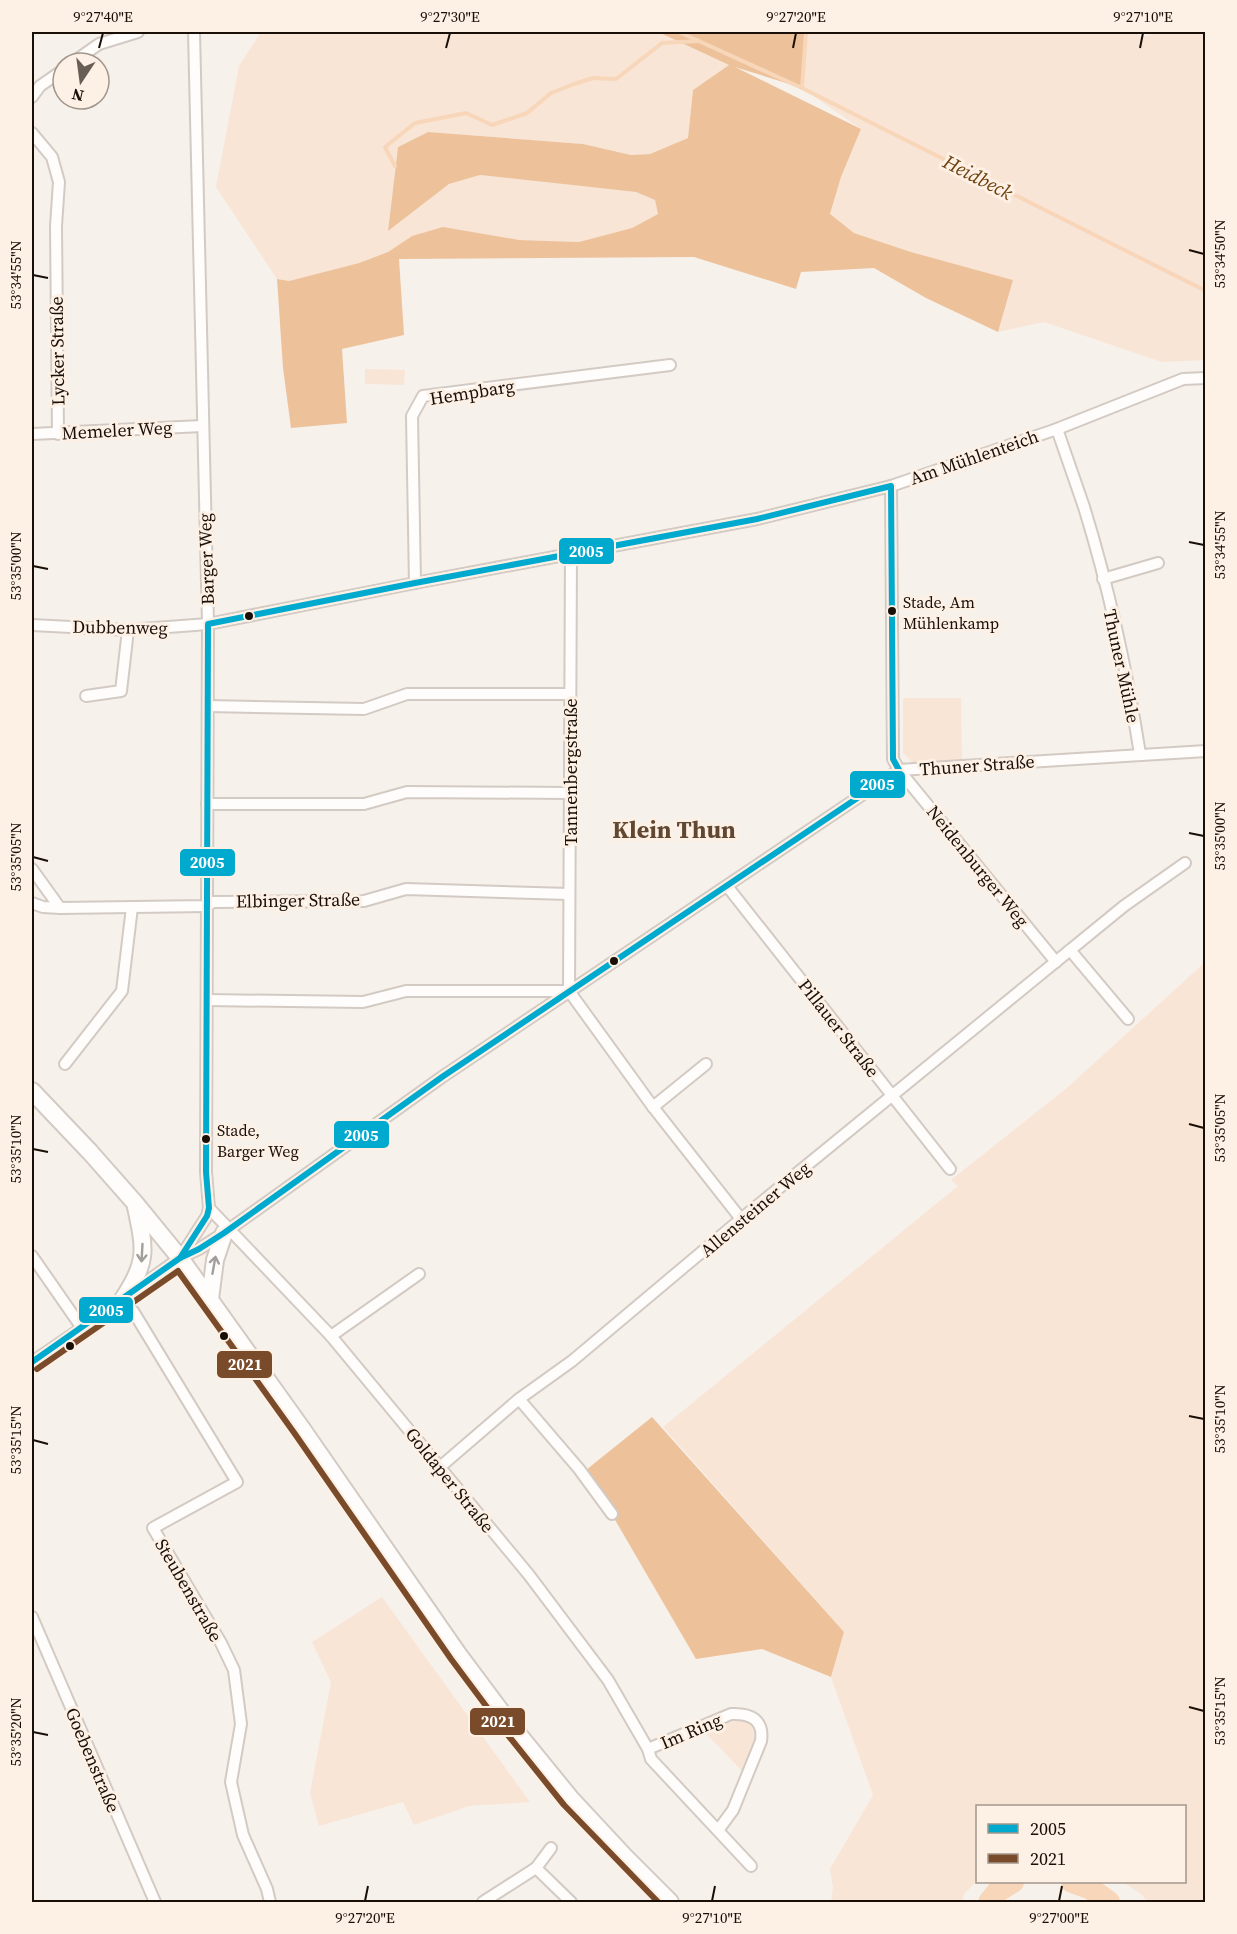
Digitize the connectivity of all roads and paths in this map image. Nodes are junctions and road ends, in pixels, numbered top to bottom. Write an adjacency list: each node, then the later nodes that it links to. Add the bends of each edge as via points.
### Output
1 (138, 32): 3 (street)
2 (194, 32): 9 (street, Barger Weg)
3 (89, 51)
4 (51, 78): 5 (street)
5 (32, 97)
6 (32, 133): 12 (street, Lycker Straße, via 52,157 58,182)
7 (670, 364): 17 (street, Hempbarg, via 423,396 412,416)
8 (1206, 378): 10 (street, Am Mühlenteich, via 1183,379)
9 (202, 426): 12 (street, Memeler Weg); 18 (street, Barger Weg)
10 (1057, 429): 13 (street, Am Mühlenteich); 16 (street, Thuner Mühle)
11 (32, 434): 12 (street, Memeler Weg)
12 (58, 434)
13 (891, 486): 14 (street, Am Mühlenteich, via 757,519); 26 (street, via 893,759)
14 (571, 553): 17 (street, Am Mühlenteich); 21 (street, Tannenbergstraße)
15 (1158, 563): 16 (street)
16 (1103, 579): 25 (street, Thuner Mühle, via 1131,696)
17 (415, 583): 18 (street, Am Mühlenteich)
18 (208, 624): 20 (street, Dubbenweg); 23 (street, Barger Weg)
19 (32, 625): 20 (street, Dubbenweg)
20 (128, 630): 22 (street, via 121,691)
21 (570, 694): 23 (street, via 407,694 364,709); 27 (street, Tannenbergstraße)
22 (86, 696)
23 (208, 706): 28 (street, Barger Weg)
24 (1206, 751): 25 (street, Thuner Straße)
25 (1140, 754): 26 (street, Thuner Straße)
26 (899, 770): 31 (street, Thuner Straße); 38 (street, Neidenburger Weg)
27 (570, 793): 28 (street, via 407,792 364,804); 32 (street, Tannenbergstraße)
28 (207, 804): 34 (street, Barger Weg)
29 (1185, 863): 37 (street, Allensteiner Weg)
30 (32, 869): 36 (street)
31 (727, 886): 39 (street, Thuner Straße); 45 (street, Pillauer Straße)
32 (569, 894): 34 (street, Elbinger Straße, via 406,889 364,901 213,902); 39 (street, Tannenbergstraße)
33 (32, 903): 36 (street, Elbinger Straße)
34 (207, 906): 35 (street, Elbinger Straße); 40 (street, Barger Weg)
35 (132, 907): 36 (street, Elbinger Straße); 42 (street, via 122,991)
36 (60, 908)
37 (1070, 950): 38 (street, Allensteiner Weg); 41 (street)
38 (1056, 962): 45 (street, Allensteiner Weg)
39 (569, 991): 40 (street, via 406,991 363,1002); 46 (street); 51 (street, Thuner Straße)
40 (207, 1000): 49 (street, Barger Weg)
41 (1128, 1019)
42 (65, 1064)
43 (706, 1064): 46 (street)
44 (32, 1091): 48 (main road)
45 (892, 1096): 47 (street, Pillauer Straße); 50 (street, Allensteiner Weg)
46 (653, 1107): 50 (street)
47 (950, 1169)
48 (135, 1203): 53 (main road); 56 (main road, one-way to 56, via 144,1254)
49 (209, 1208): 51 (street, Goldaper Straße); 53 (street)
50 (741, 1220): 60 (street, Allensteiner Weg, via 572,1361)
51 (226, 1231): 53 (street, Thuner Straße); 55 (main road, one-way to 51, via 215,1260); 58 (street, Goldaper Straße)
52 (32, 1256): 57 (street)
53 (180, 1258): 55 (main road); 56 (street, Thuner Straße)
54 (419, 1274): 58 (street)
55 (210, 1299): 73 (main road, via 514,1729 571,1798)
56 (128, 1305): 57 (street, Thuner Straße); 70 (street, Steubenstraße, via 237,1482 153,1528 234,1670 242,1724 231,1782 243,1835)
57 (82, 1328): 59 (street, Thuner Straße)
58 (331, 1336): 61 (street, Goldaper Straße)
59 (32, 1362)
60 (519, 1398): 61 (street, Allensteiner Weg); 62 (street)
61 (440, 1467): 64 (street, Goldaper Straße, via 608,1680)
62 (612, 1514)
63 (32, 1620): 69 (street, Goebenstraße)
64 (648, 1749): 65 (street, Im Ring, via 651,1759); 65 (street, Im Ring, via 731,1714 742,1713 759,1724 761,1741 733,1810)
65 (719, 1829): 67 (street, Im Ring)
66 (551, 1848): 68 (street)
67 (752, 1866)
68 (536, 1868): 71 (street); 72 (street)
69 (155, 1902)
70 (270, 1902)
71 (485, 1902)
72 (571, 1902)
73 (670, 1902)

